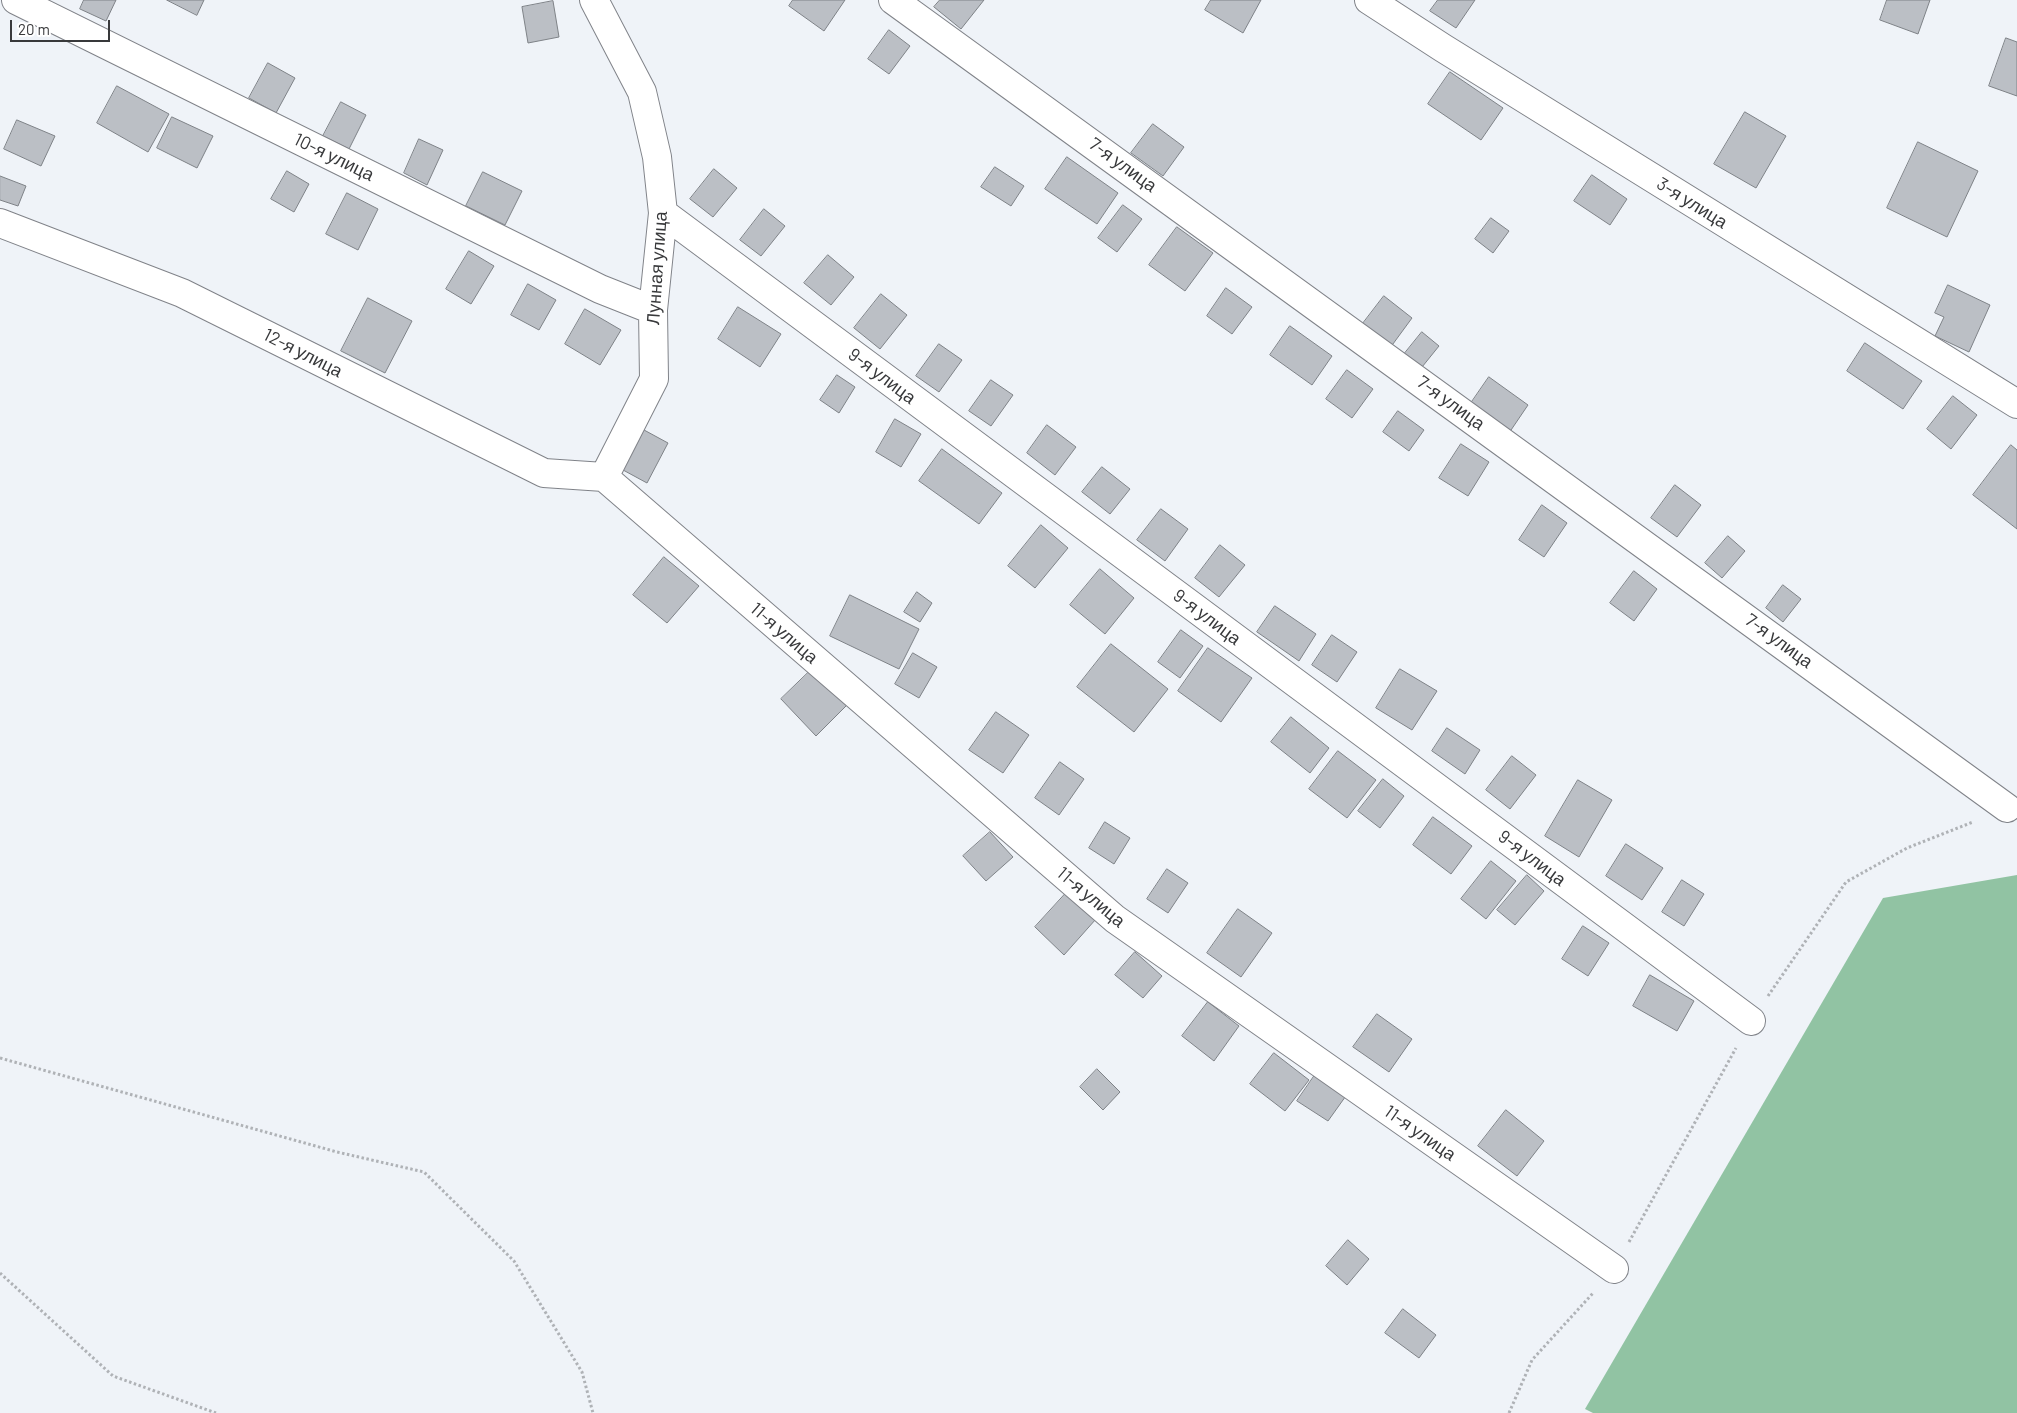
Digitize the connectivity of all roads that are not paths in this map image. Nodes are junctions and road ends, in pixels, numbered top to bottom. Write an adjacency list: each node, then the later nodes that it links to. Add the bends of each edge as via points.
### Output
1 (16, 0): 7 (street, 10-я улица, via 600,290)
2 (594, 0): 5 (street, Лунная улица, via 642,92 657,157)
3 (894, 0): 10 (street, 7-я улица)
4 (1369, 0): 8 (street, 3-я улица)
5 (663, 213): 7 (street, Лунная улица); 11 (street, 9-я улица)
6 (0, 223): 9 (street, 12-я улица, via 182,293 544,473)
7 (653, 310): 9 (street, Лунная улица, via 654,379)
8 (2017, 404)
9 (604, 477): 12 (street, 11-я улица, via 1115,919)
10 (2007, 808)
11 (1751, 1021)
12 (1614, 1269)

